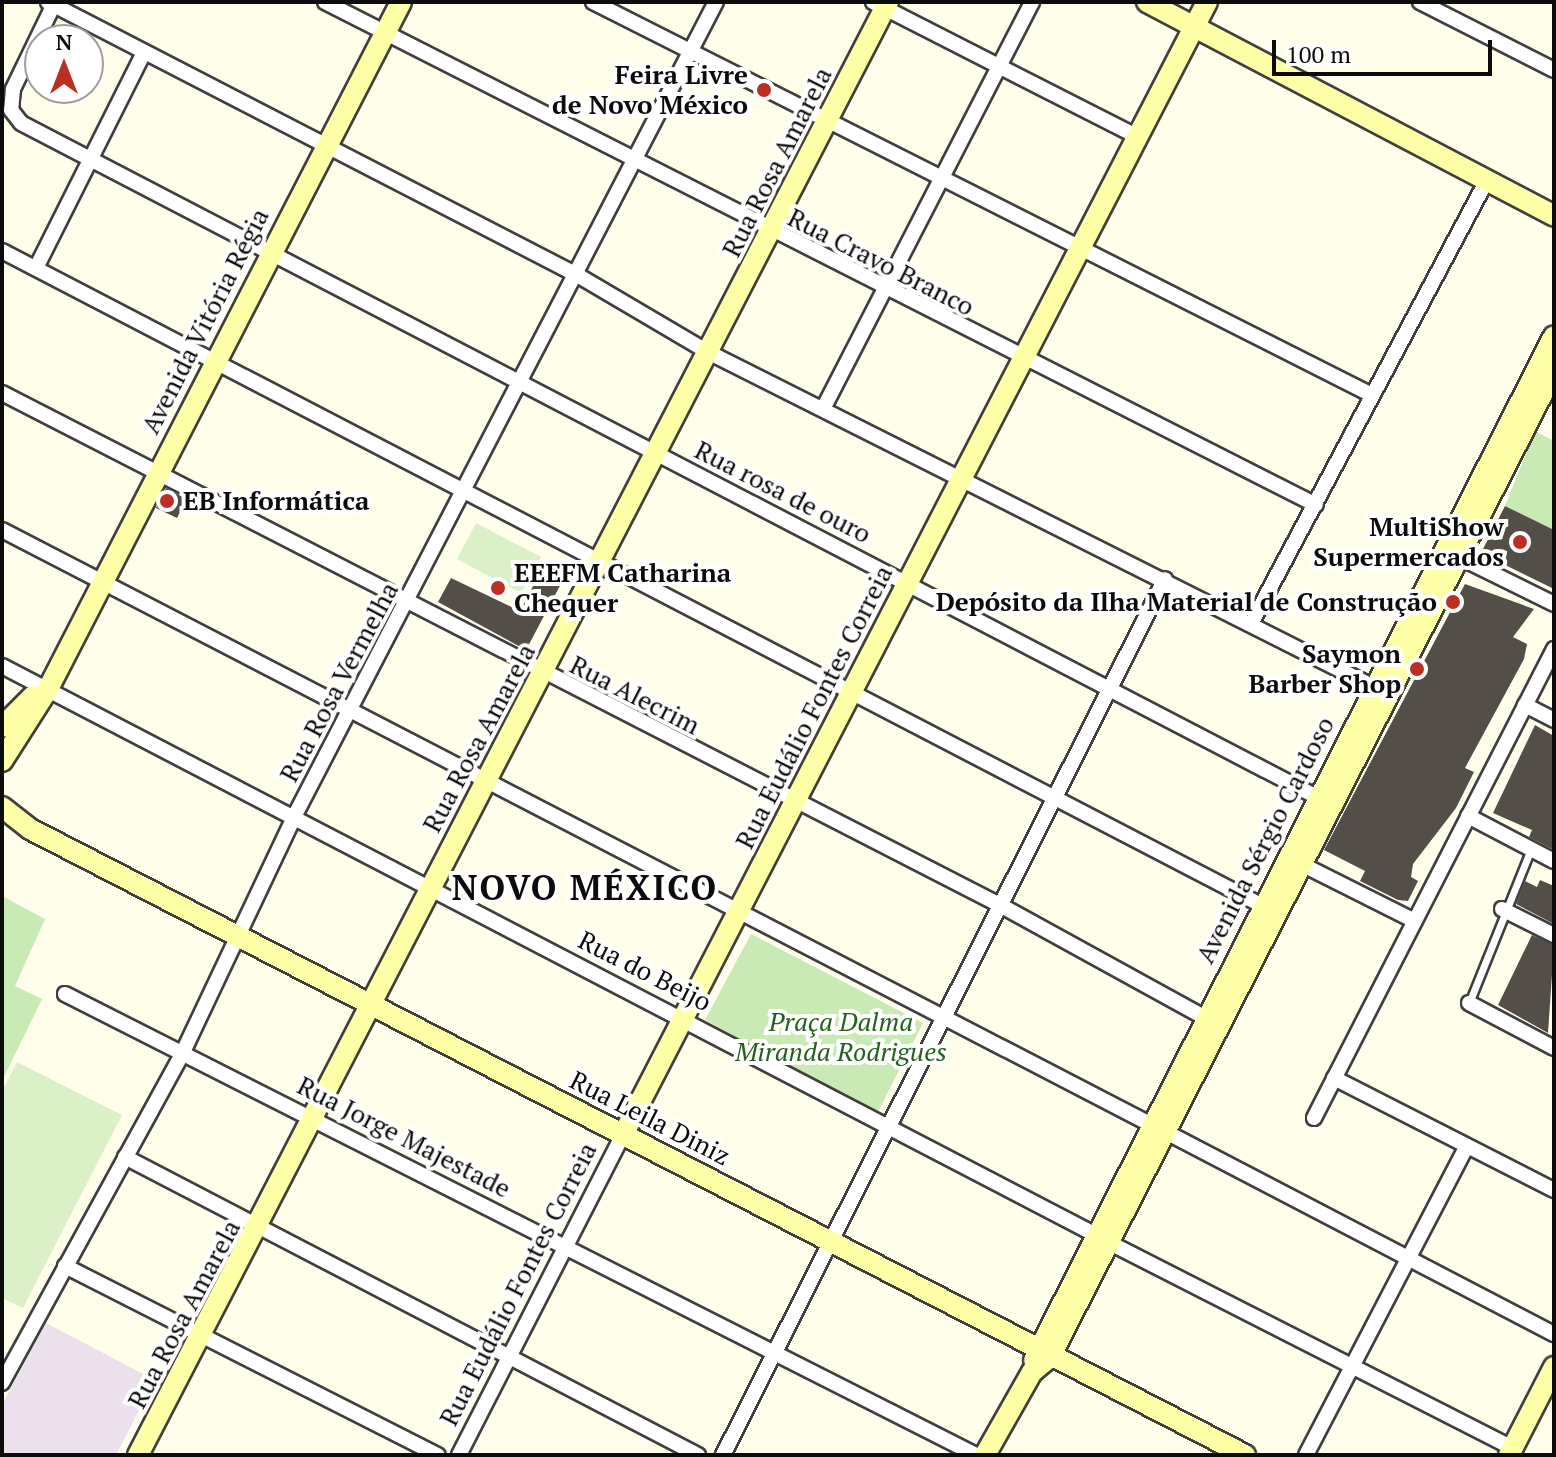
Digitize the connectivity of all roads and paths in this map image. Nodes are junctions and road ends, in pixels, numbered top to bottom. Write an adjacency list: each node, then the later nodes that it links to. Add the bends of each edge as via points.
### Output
1 (325, 2): 12 (street, Rua Cravo Branco)
2 (401, 2): 12 (street, Avenida Vitória Régia)
3 (593, 2): 13 (street)
4 (716, 2): 13 (street, Rua Rosa Vermelha)
5 (1032, 2): 15 (street)
6 (1147, 2): 11 (street)
7 (1207, 2): 11 (street, Rua Eudálio Fontes Correia)
8 (1420, 2): 16 (street)
9 (52, 3): 14 (street); 20 (street, Rua rosa de ouro, via 13,89 11,110 21,123)
10 (882, 4): 15 (street); 17 (street, Rua Rosa Amarela)
11 (1194, 27): 18 (street, Rua Eudálio Fontes Correia); 23 (street)
12 (385, 34): 19 (street, Avenida Vitória Régia); 21 (street, Rua Cravo Branco)
13 (691, 51): 17 (street); 21 (street, Rua Rosa Vermelha)
14 (143, 54): 19 (street); 20 (street)
15 (999, 66): 18 (street); 22 (street)
16 (1554, 70)
17 (827, 122): 22 (street); 25 (street, Rua Rosa Amarela)
18 (1138, 137): 26 (street, Rua Eudálio Fontes Correia)
19 (325, 147): 28 (street, Avenida Vitória Régia); 30 (street)
20 (88, 160): 28 (street, Rua rosa de ouro); 29 (street)
21 (634, 160): 25 (street, Rua Cravo Branco); 30 (street, Rua Rosa Vermelha)
22 (939, 179): 26 (street); 31 (street)
23 (1487, 180): 24 (street); 39 (street)
24 (1554, 216)
25 (769, 232): 31 (street, Rua Cravo Branco); 33 (street, Rua Rosa Amarela)
26 (1082, 248): 35 (street, Rua Eudálio Fontes Correia); 39 (street)
27 (2, 251): 29 (street)
28 (269, 253): 34 (street, Avenida Vitória Régia); 37 (street, Rua rosa de ouro)
29 (36, 268): 34 (street)
30 (579, 276): 33 (street); 37 (street, Rua Rosa Vermelha)
31 (883, 290): 35 (street, Rua Cravo Branco); 41 (street)
32 (1554, 336): 40 (street, Avenida Sérgio Cardoso)
33 (708, 352): 41 (street); 42 (street, Rua Rosa Amarela)
34 (212, 359): 43 (street, Avenida Vitória Régia); 45 (street)
35 (1022, 360): 44 (street, Rua Eudálio Fontes Correia); 46 (street, Rua Cravo Branco)
36 (1554, 371): 40 (street, Avenida Sérgio Cardoso)
37 (522, 383): 42 (street, Rua rosa de ouro); 45 (street, Rua Rosa Vermelha)
38 (2, 393): 43 (street, Rua Alecrim)
39 (1372, 395): 46 (street)
40 (1530, 401): 48 (street, Avenida Sérgio Cardoso)
41 (823, 409): 44 (street)
42 (656, 454): 49 (street, Rua Rosa Amarela); 52 (street, Rua rosa de ouro)
43 (157, 470): 50 (street, Avenida Vitória Régia); 53 (street, Rua Alecrim)
44 (960, 478): 51 (street); 52 (street, Rua Eudálio Fontes Correia)
45 (465, 494): 49 (street); 53 (street, Rua Rosa Vermelha)
46 (1316, 505): 55 (street)
47 (2, 530): 50 (street)
48 (1451, 553): 54 (street); 61 (street, Avenida Sérgio Cardoso)
49 (599, 564): 58 (street, Rua Rosa Amarela); 62 (street)
50 (99, 578): 60 (street, Avenida Vitória Régia); 64 (street)
51 (1165, 579): 55 (street); 59 (street)
52 (908, 583): 59 (street, Rua rosa de ouro); 62 (street, Rua Eudálio Fontes Correia)
53 (408, 603): 58 (street, Rua Alecrim); 64 (street, Rua Rosa Vermelha)
54 (1554, 604)
55 (1251, 624): 61 (street)
56 (1554, 649): 63 (street)
57 (2, 666): 60 (street, Rua do Beijo)
58 (543, 675): 68 (street, Rua Rosa Amarela); 71 (street, Rua Alecrim)
59 (1113, 685): 69 (street); 70 (street, Rua rosa de ouro)
60 (44, 687): 66 (street, Avenida Vitória Régia); 67 (street, Avenida Vitória Régia); 74 (street, Rua do Beijo)
61 (1381, 690): 70 (street, Avenida Sérgio Cardoso)
62 (853, 691): 69 (street); 71 (street, Rua Eudálio Fontes Correia)
63 (1525, 705): 65 (street); 73 (street)
64 (353, 709): 68 (street); 74 (street, Rua Rosa Vermelha)
65 (1554, 720)
66 (2, 727)
67 (2, 761)
68 (487, 778): 80 (street, Rua Rosa Amarela); 84 (street)
69 (1057, 795): 81 (street); 82 (street)
70 (1324, 800): 78 (street, Avenida Sérgio Cardoso)
71 (792, 803): 81 (street, Rua Alecrim); 84 (street, Rua Eudálio Fontes Correia)
72 (2, 807): 76 (street, Rua Leila Diniz)
73 (1468, 816): 77 (street); 85 (street)
74 (294, 817): 80 (street, Rua do Beijo); 87 (street, Rua Rosa Vermelha)
75 (2, 822): 76 (street, Rua Leila Diniz)
76 (30, 829): 87 (street, Rua Leila Diniz)
77 (1531, 849): 79 (street); 83 (lane)
78 (1293, 860): 82 (street, Avenida Sérgio Cardoso); 85 (street)
79 (1554, 861)
80 (430, 887): 89 (street, Rua Rosa Amarela); 92 (street, Rua do Beijo)
81 (1000, 905): 91 (street); 93 (street, Rua Alecrim)
82 (1268, 909): 93 (street, Avenida Sérgio Cardoso)
83 (1502, 909): 86 (street); 90 (lane)
84 (739, 911): 91 (street); 92 (street, Rua Eudálio Fontes Correia)
85 (1415, 921): 96 (street)
86 (1554, 935)
87 (241, 937): 89 (street, Rua Leila Diniz); 95 (street, Rua Rosa Vermelha)
88 (65, 994): 95 (street, Rua Jorge Majestade)
89 (371, 1001): 97 (street, Rua Rosa Amarela); 101 (street, Rua Leila Diniz)
90 (1469, 1003): 94 (street)
91 (945, 1012): 99 (street); 100 (street)
92 (682, 1017): 99 (street, Rua do Beijo); 101 (street, Rua Eudálio Fontes Correia)
93 (1211, 1021): 100 (street, Avenida Sérgio Cardoso)
94 (1554, 1048)
95 (184, 1050): 97 (street, Rua Jorge Majestade); 103 (street, Rua Rosa Vermelha)
96 (1334, 1078): 98 (street); 102 (street)
97 (314, 1118): 105 (street, Rua Rosa Amarela); 108 (street, Rua Jorge Majestade)
98 (1314, 1118)
99 (888, 1124): 106 (street, Rua do Beijo); 107 (street)
100 (1157, 1127): 106 (street, Avenida Sérgio Cardoso); 109 (street)
101 (624, 1133): 107 (street, Rua Leila Diniz); 108 (street, Rua Eudálio Fontes Correia)
102 (1467, 1146): 104 (street); 109 (street)
103 (125, 1157): 105 (street); 110 (street, Rua Rosa Vermelha)
104 (1554, 1190)
105 (260, 1228): 112 (street, Rua Rosa Amarela); 115 (street)
106 (1101, 1238): 114 (street, Avenida Sérgio Cardoso); 117 (street, Rua do Beijo)
107 (828, 1242): 113 (street); 114 (street, Rua Leila Diniz)
108 (568, 1247): 113 (street, Rua Jorge Majestade); 115 (street, Rua Eudálio Fontes Correia)
109 (1409, 1255): 111 (street); 117 (street)
110 (65, 1266): 112 (street); 118 (street, Rua Rosa Vermelha)
111 (1554, 1334)
112 (202, 1337): 120 (street, Rua Rosa Amarela); 121 (street)
113 (775, 1352): 124 (street); 125 (street, Rua Jorge Majestade)
114 (1043, 1353): 126 (street, Avenida Sérgio Cardoso); 127 (street, Rua Leila Diniz)
115 (509, 1357): 122 (street, Rua Eudálio Fontes Correia); 123 (street)
116 (1554, 1367): 119 (street)
117 (1354, 1369): 119 (street, Rua do Beijo); 128 (street)
118 (2, 1383)
119 (1511, 1451)
120 (138, 1455)
121 (438, 1455)
122 (459, 1455)
123 (698, 1455)
124 (723, 1455)
125 (976, 1455)
126 (985, 1455)
127 (1245, 1455)
128 (1306, 1455)

